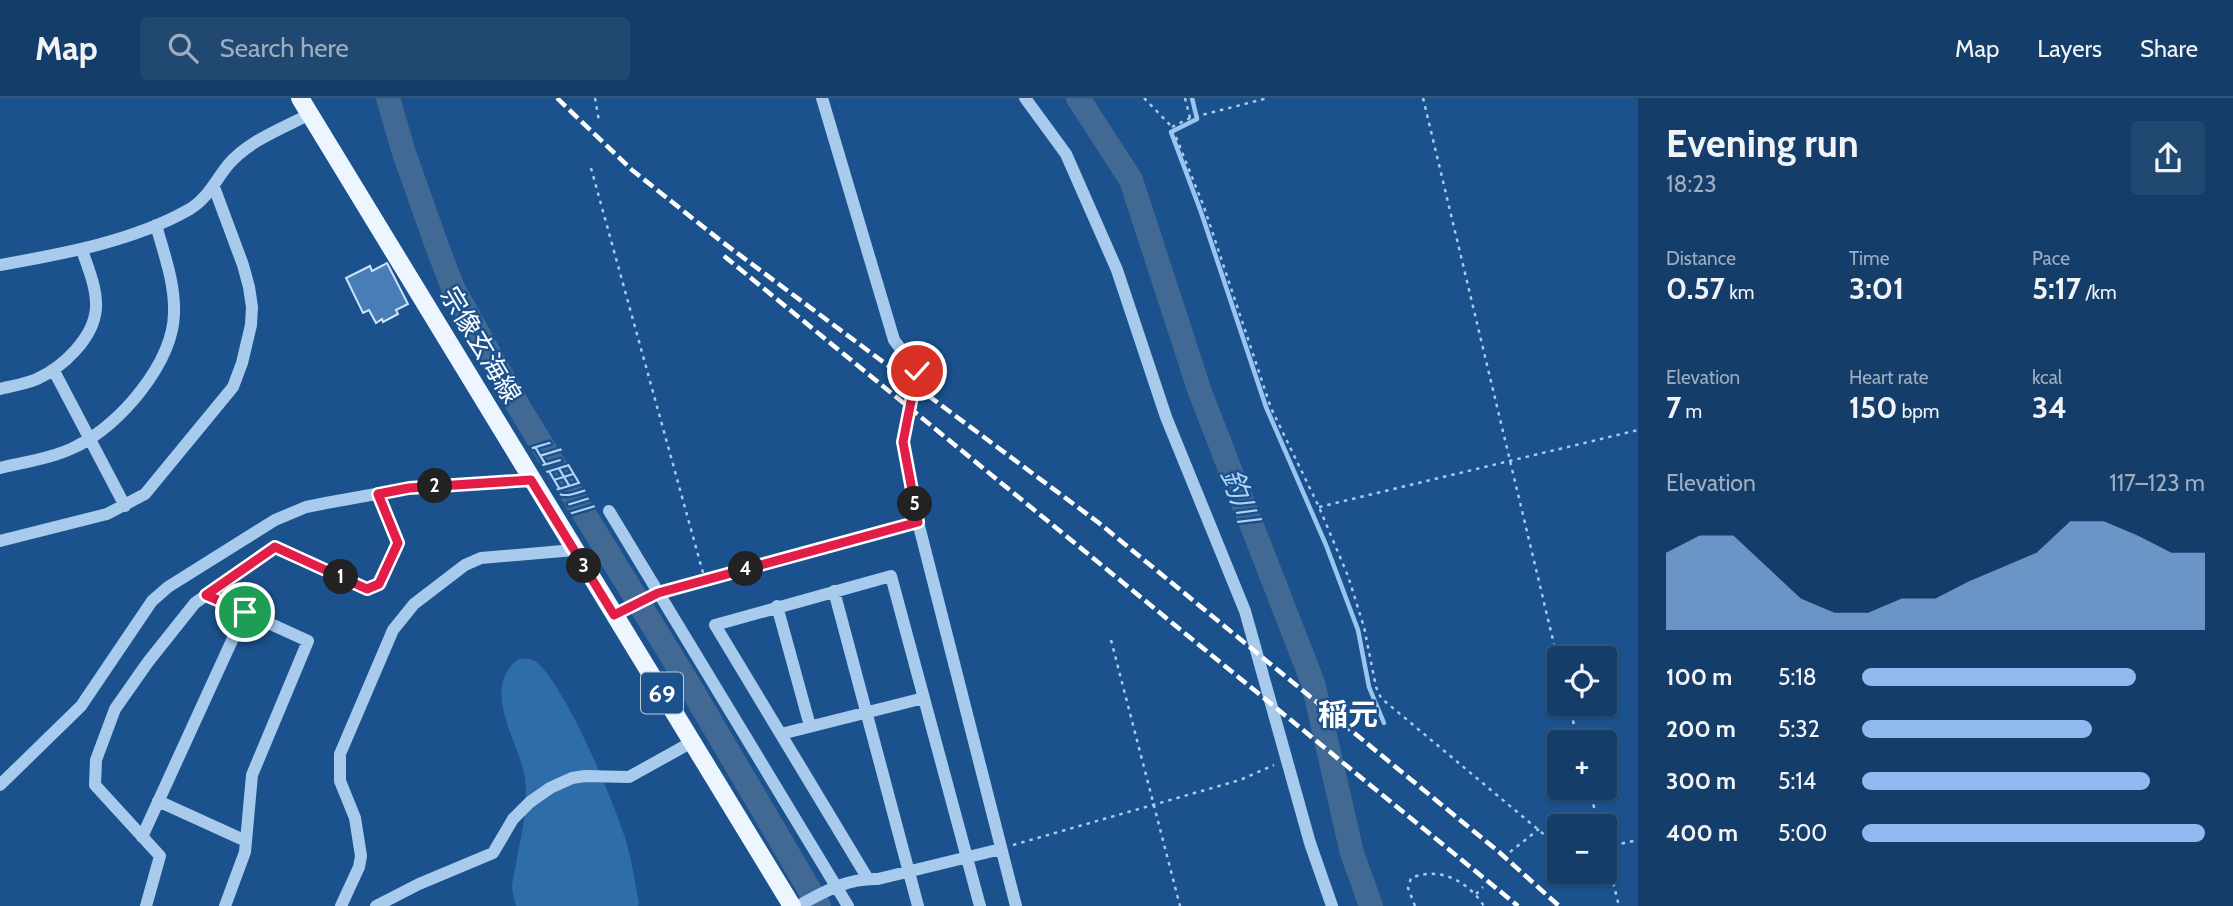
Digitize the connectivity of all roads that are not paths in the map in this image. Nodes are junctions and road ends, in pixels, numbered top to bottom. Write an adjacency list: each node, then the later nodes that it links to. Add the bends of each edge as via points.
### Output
1 (300, 98): 4 (main road, 宗像玄海線 / 69)
2 (822, 98): 32 (street, via 894,340 917,371 903,442 918,522)
3 (1025, 98): 47 (street, via 1066,154 1117,270 1166,417 1245,611)
4 (310, 114): 5 (street, via 250,147 229,164); 13 (main road, 宗像玄海線 / 69)
5 (214, 187): 6 (street, via 192,208); 15 (street, via 249,287 250,325 242,363 233,387 218,407 145,494)
6 (156, 225): 7 (street); 11 (street, via 174,292 167,350 112,424)
7 (82, 250): 8 (street); 9 (street, via 94,287 94,319 89,333)
8 (0, 265)
9 (54, 371): 10 (street); 11 (street)
10 (0, 389)
11 (90, 439): 12 (street, via 59,453); 15 (street)
12 (0, 468)
13 (531, 480): 14 (street); 18 (main road, 宗像玄海線 / 69)
14 (378, 494): 20 (street, via 398,543 379,584 367,589 275,547); 28 (street, via 306,508 275,520 168,587 140,616 81,706)
15 (125, 506): 17 (street)
16 (609, 511): 36 (street)
17 (0, 541)
18 (574, 550): 27 (main road, 宗像玄海線 / 69); 39 (street, via 481,558 465,565 414,604 393,630 340,754 340,781 355,818 361,856)
19 (834, 591): 21 (street); 23 (street, via 891,576); 24 (street)
20 (206, 595): 22 (street); 30 (street, via 195,603 115,709 96,760 95,785)
21 (777, 606): 25 (street); 26 (street, via 715,625)
22 (245, 612): 29 (street); 31 (street, via 308,641 252,775)
23 (925, 698): 24 (street); 33 (street)
24 (866, 711): 25 (street); 34 (street)
25 (810, 726): 26 (street)
26 (781, 734): 35 (street)
27 (692, 742): 40 (street, via 629,777 572,778 550,788 513,819 493,853); 41 (main road, 宗像玄海線 / 69)
28 (0, 785)
29 (158, 801): 30 (street); 31 (street)
30 (142, 836): 37 (street, via 160,856)
31 (246, 841): 38 (street)
32 (1001, 849): 33 (street); 46 (street)
33 (967, 856): 34 (street); 45 (street)
34 (908, 870): 35 (street); 44 (street)
35 (868, 879): 36 (street)
36 (835, 886): 42 (street); 43 (street)
37 (146, 906)
38 (225, 906)
39 (341, 906)
40 (376, 906)
41 (792, 906)
42 (798, 906)
43 (848, 906)
44 (918, 906)
45 (980, 906)
46 (1016, 906)
47 (1332, 906)

